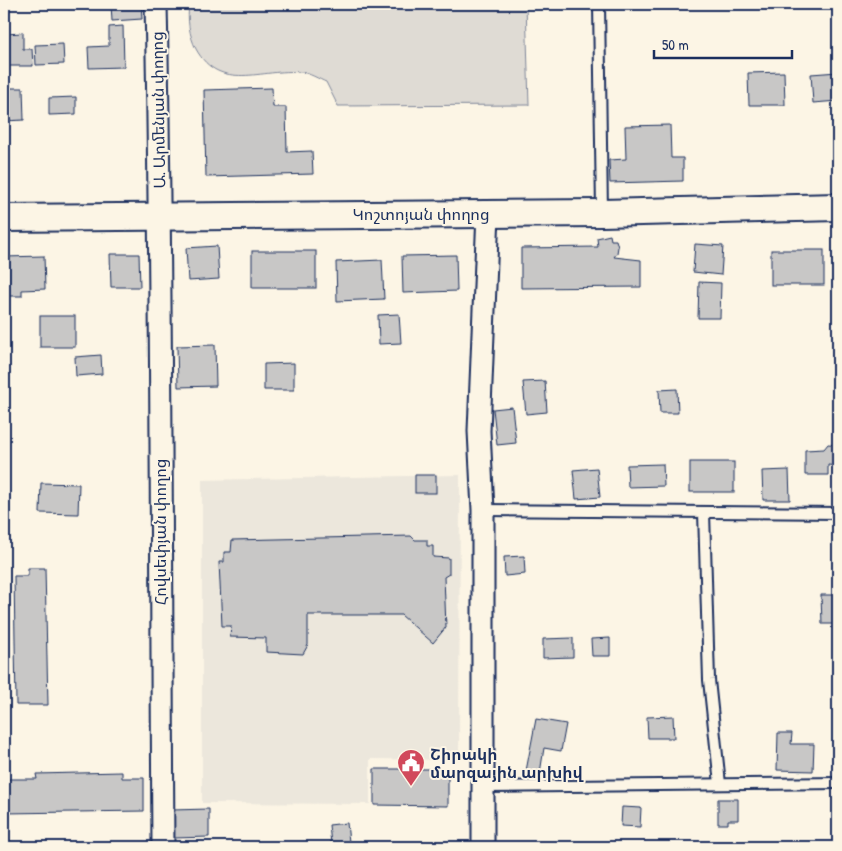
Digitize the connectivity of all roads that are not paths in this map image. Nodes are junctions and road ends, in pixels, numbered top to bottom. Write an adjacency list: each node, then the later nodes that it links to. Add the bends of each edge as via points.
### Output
1 (156, 4): 6 (street, Ա. Արմենյան փողոց)
2 (599, 4): 5 (lane)
3 (838, 207): 5 (street, Կոշտոյան փողոց)
4 (488, 213): 5 (street, Կոշտոյան փողոց); 6 (street, Կոշտոյան փողոց); 8 (street, via 479,431)
5 (602, 213)
6 (160, 216): 7 (street, Կոշտոյան փողոց); 14 (street, Հովսեփյան փողոց)
7 (4, 218)
8 (483, 510): 9 (lane); 13 (street)
9 (704, 512): 10 (lane); 12 (lane, via 708,680)
10 (838, 513)
11 (838, 783): 12 (lane)
12 (720, 784): 13 (lane)
13 (483, 787): 15 (street)
14 (163, 847)
15 (483, 847)

